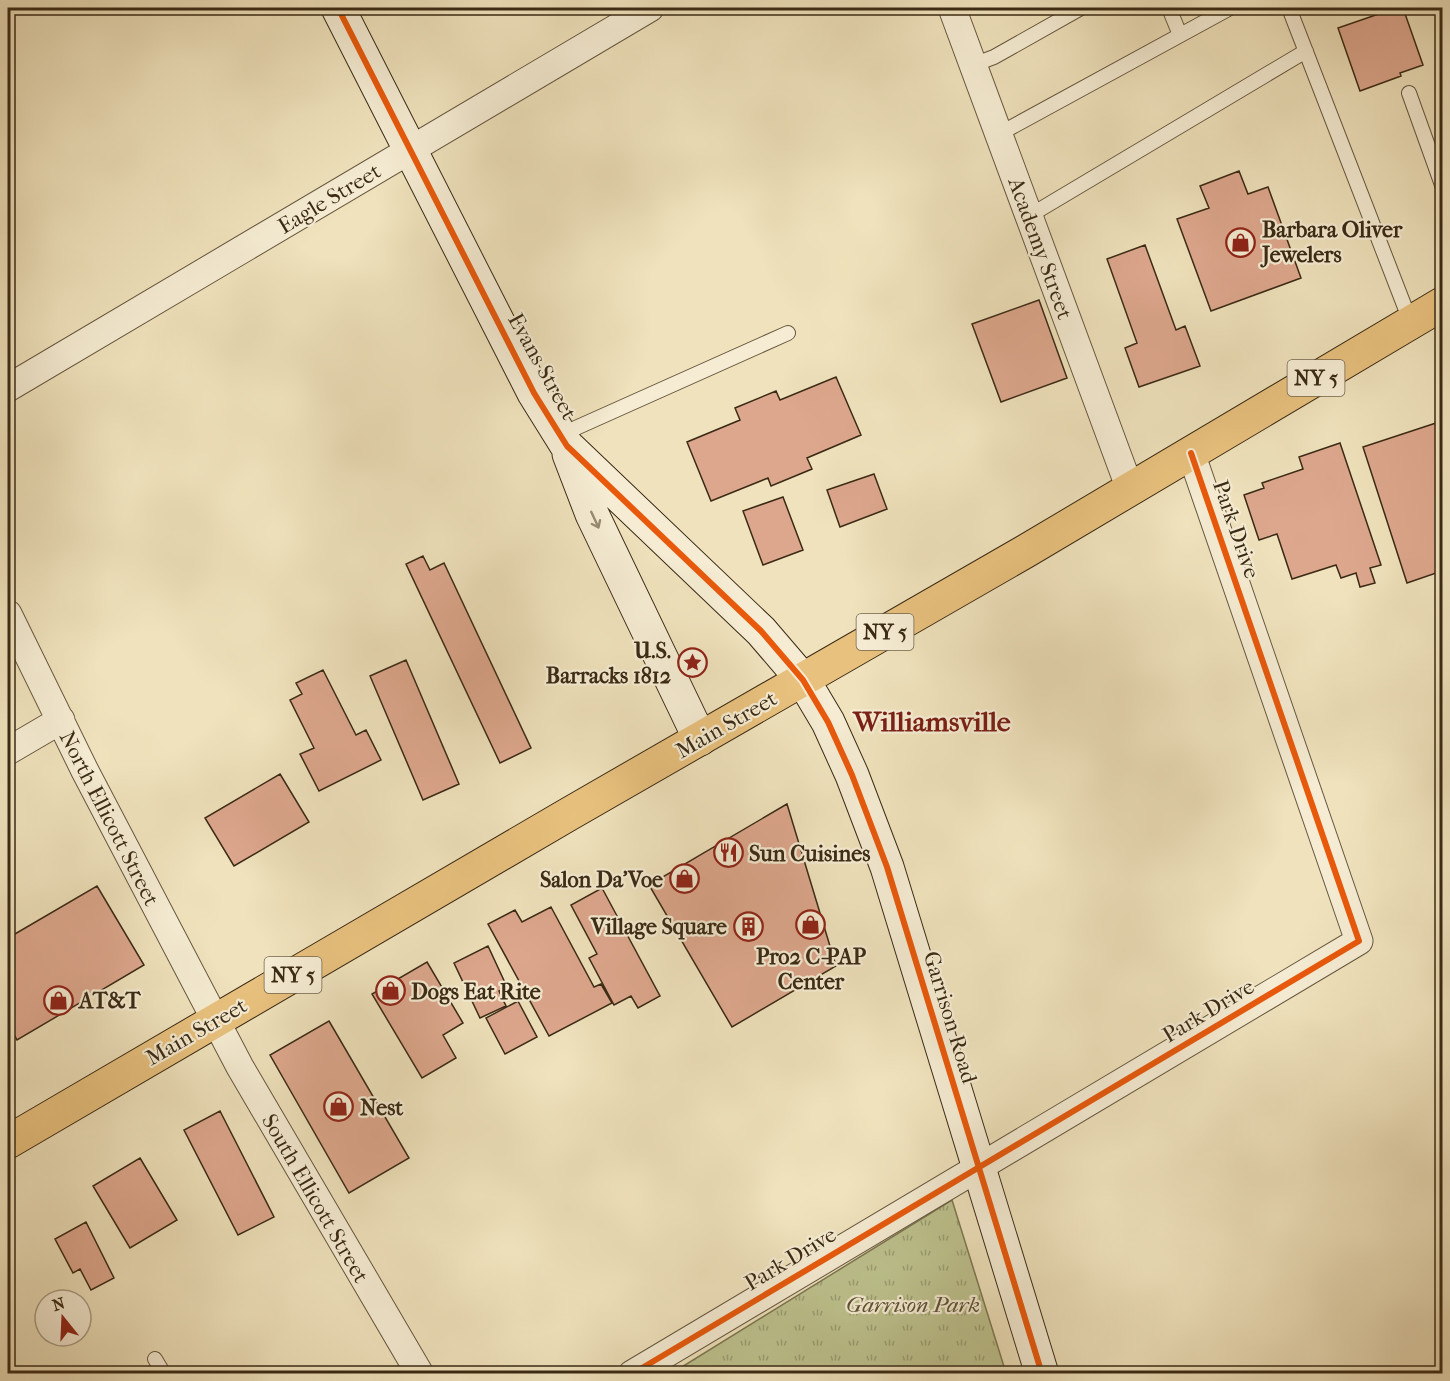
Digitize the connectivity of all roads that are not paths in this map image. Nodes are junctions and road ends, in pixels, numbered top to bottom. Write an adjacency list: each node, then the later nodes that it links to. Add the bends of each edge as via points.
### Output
1 (338, 8): 13 (street, Evans Street)
2 (650, 8): 13 (street, Eagle Street)
3 (1081, 8): 10 (lane)
4 (1169, 8): 8 (lane)
5 (1230, 8): 8 (lane)
6 (1289, 8): 9 (lane)
7 (963, 12): 10 (street, Academy Street)
8 (1180, 35): 12 (lane)
9 (1306, 51): 15 (lane); 17 (lane)
10 (974, 65): 12 (street, Academy Street)
11 (1409, 93): 14 (lane)
12 (999, 134): 15 (street, Academy Street)
13 (410, 150): 19 (street, Eagle Street); 20 (street, Evans Street, via 534,393)
14 (1443, 185)
15 (1029, 216): 22 (street, Academy Street)
16 (1443, 304): 17 (main road, Main Street / NY 5)
17 (1411, 322): 21 (main road, Main Street / NY 5)
18 (788, 333): 20 (lane)
19 (8, 388)
20 (564, 441): 24 (street, Evans Street, via 761,631); 26 (street, one-way to 26, via 592,514)
21 (1191, 453): 22 (main road, Main Street / NY 5); 30 (street, Park Drive, via 1359,941)
22 (1130, 489): 24 (main road, Main Street / NY 5)
23 (8, 614): 25 (street, North Ellicott Street)
24 (803, 680): 26 (main road, Main Street / NY 5); 30 (street, Garrison Road, via 828,722 882,854)
25 (61, 720): 27 (street); 28 (street, North Ellicott Street)
26 (700, 739): 28 (main road, Main Street / NY 5)
27 (8, 751)
28 (215, 1021): 29 (main road, Main Street / NY 5); 33 (street, South Ellicott Street)
29 (8, 1142)
30 (978, 1166): 34 (street, Park Drive); 35 (street, Garrison Road)
31 (155, 1359): 32 (lane)
32 (164, 1374)
33 (420, 1374)
34 (632, 1374)
35 (1042, 1374)

